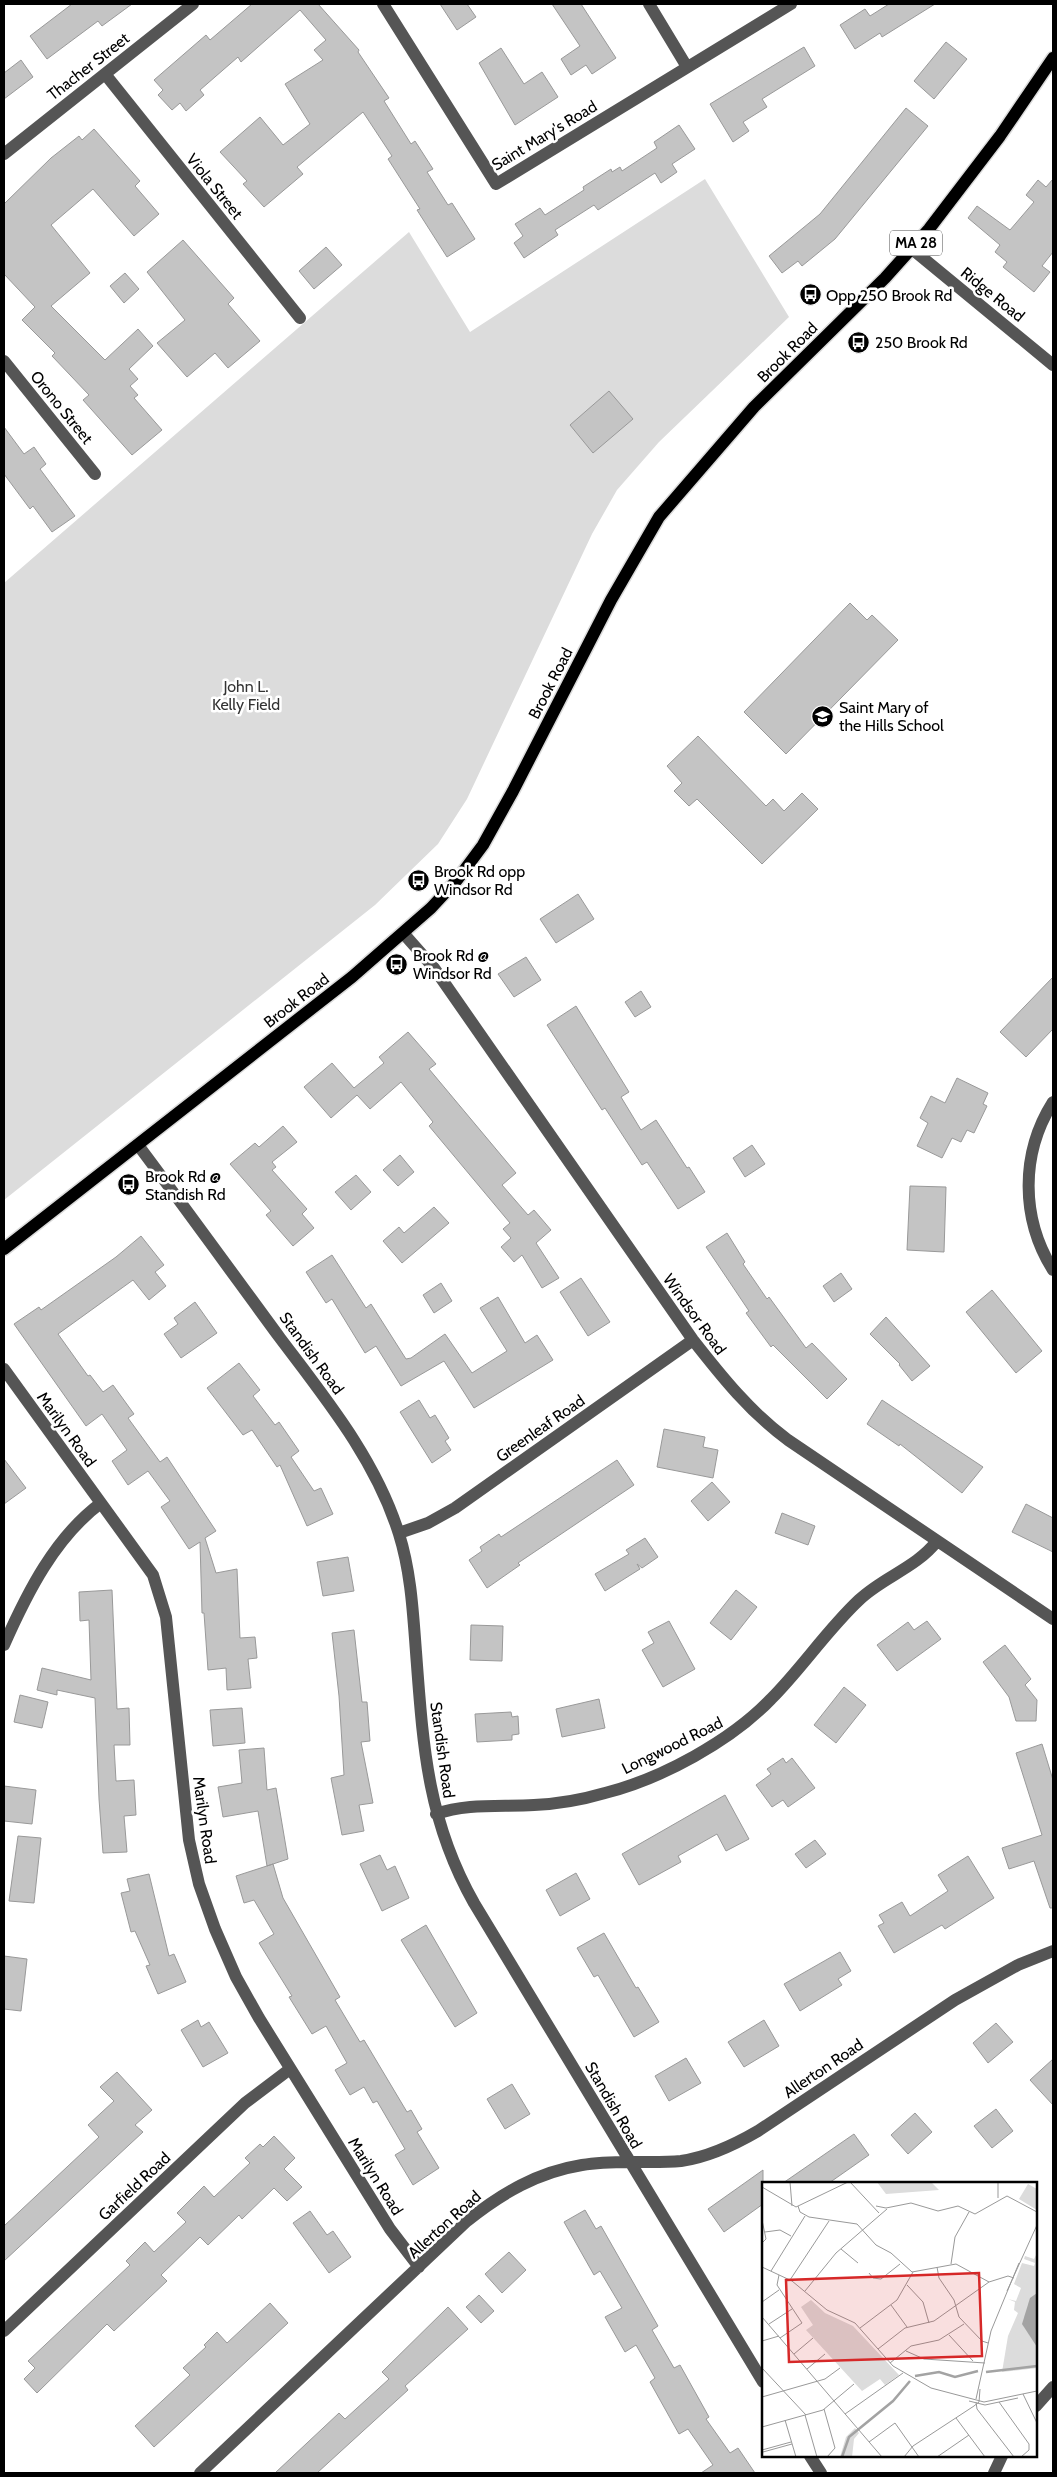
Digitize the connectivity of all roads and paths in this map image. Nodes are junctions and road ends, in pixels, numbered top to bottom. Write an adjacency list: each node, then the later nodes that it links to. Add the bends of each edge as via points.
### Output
1 (193, 4): 7 (street, Thacher Street)
2 (383, 4): 6 (street, Saint Mary's Road, via 496,184)
3 (649, 4): 6 (street)
4 (791, 4): 6 (street, Saint Mary's Road)
5 (1053, 58): 9 (main road, Brook Road / MA 28, via 974,172)
6 (687, 67)
7 (105, 74): 8 (street, Thacher Street); 10 (street, Viola Street)
8 (4, 154)
9 (912, 249): 12 (street, Ridge Road); 14 (main road, Brook Road / MA 28, via 754,407 659,517 610,600 494,828 457,880)
10 (300, 318)
11 (4, 360): 13 (street, Orono Street)
12 (1053, 365)
13 (95, 474)
14 (404, 934): 16 (main road, Brook Road / MA 28); 19 (street, Windsor Road, via 434,968)
15 (1053, 1102): 18 (street, via 1034,1146 1028,1183 1035,1234)
16 (138, 1145): 17 (main road, Brook Road / MA 28); 22 (street, Standish Road, via 350,1434)
17 (4, 1249)
18 (1053, 1270)
19 (694, 1340): 22 (street, Greenleaf Road, via 455,1508 428,1523); 23 (street, Windsor Road, via 727,1383 773,1428)
20 (4, 1369): 21 (street, Marilyn Road)
21 (101, 1502): 25 (street, via 78,1522 56,1549 24,1602); 28 (street, Marilyn Road, via 146,1562 158,1587 166,1617 186,1819 199,1884 236,1977)
22 (399, 1533): 26 (street, Standish Road, via 412,1603 426,1771)
23 (937, 1541): 24 (street, Windsor Road); 26 (street, Longwood Road, via 913,1564 861,1598 746,1724 713,1745 649,1777 589,1798 552,1804 461,1808)
24 (1053, 1620)
25 (4, 1645)
26 (436, 1814): 29 (street, Standish Road, via 462,1883)
27 (1053, 1951): 29 (street, Allerton Road, via 968,1991 741,2141 721,2150 681,2160)
28 (290, 2069): 30 (street, Marilyn Road, via 390,2230); 31 (street, Garfield Road, via 245,2103)
29 (628, 2161): 30 (street, Allerton Road, via 581,2165 519,2185 468,2220); 32 (street, Standish Road)
30 (419, 2267): 37 (street, Allerton Road)
31 (4, 2331)
32 (762, 2380)
33 (1053, 2387): 34 (street)
34 (1037, 2405)
35 (811, 2457): 38 (street)
36 (1002, 2457): 39 (street)
37 (200, 2473)
38 (822, 2473)
39 (994, 2473)

